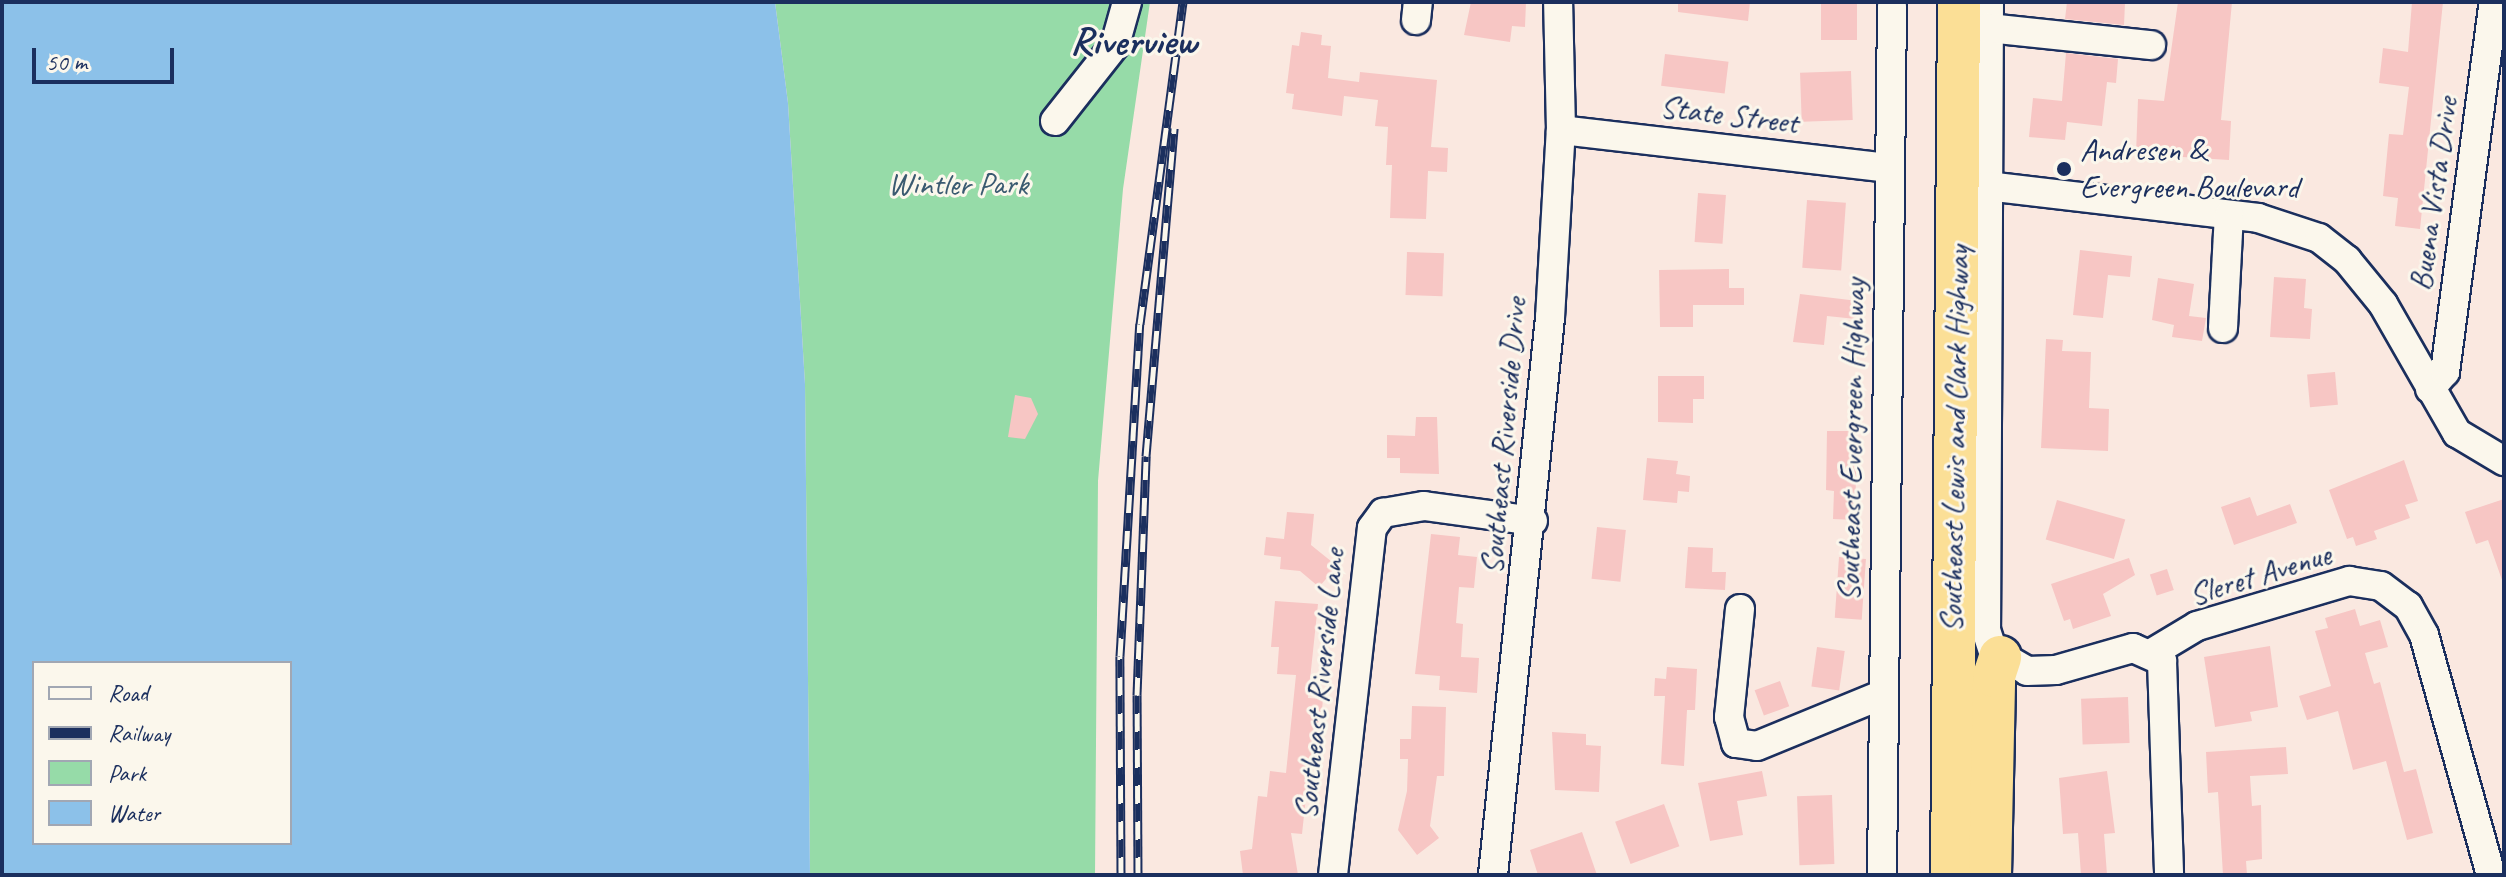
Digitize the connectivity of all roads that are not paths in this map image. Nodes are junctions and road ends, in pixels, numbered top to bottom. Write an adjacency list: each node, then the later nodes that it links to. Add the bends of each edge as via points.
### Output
1 (1127, 2): 7 (street, via 1115,45)
2 (1558, 2): 8 (street, Southeast Riverside Drive)
3 (2494, 2): 13 (street, Buena Vista Drive, via 2445,372)
4 (1912, 4): 9 (street, Southeast Evergreen Highway); 23 (highway, Southeast Lewis and Clark Highway)
5 (1979, 11): 6 (street); 10 (street); 24 (highway, Southeast Lewis and Clark Highway)
6 (2151, 45)
7 (1055, 121)
8 (1561, 130): 9 (street, State Street); 15 (street, Southeast Riverside Drive)
9 (1889, 168): 19 (street, Southeast Evergreen Highway)
10 (1987, 186): 11 (street); 18 (street, via 1986,630)
11 (2229, 215): 12 (street); 13 (street, via 2292,226 2347,260 2383,304)
12 (2223, 328)
13 (2430, 389): 14 (street, via 2457,433)
14 (2504, 461)
15 (1533, 521): 20 (street, Southeast Riverside Lane, via 1424,506 1383,513 1372,528); 21 (street, Southeast Riverside Drive)
16 (1740, 609): 19 (street, via 1729,717 1736,743 1757,746)
17 (2152, 653): 18 (street, via 2123,649 2036,673); 26 (street, via 2166,673); 27 (street, Sleret Avenue, via 2197,626 2349,581 2381,586 2408,606 2424,635)
18 (2000, 657): 25 (highway, via 1994,676)
19 (1884, 694): 22 (street, Southeast Evergreen Highway)
20 (1333, 875)
21 (1493, 875)
22 (1882, 875)
23 (1925, 875)
24 (1952, 875)
25 (1990, 875)
26 (2169, 875)
27 (2491, 875)

